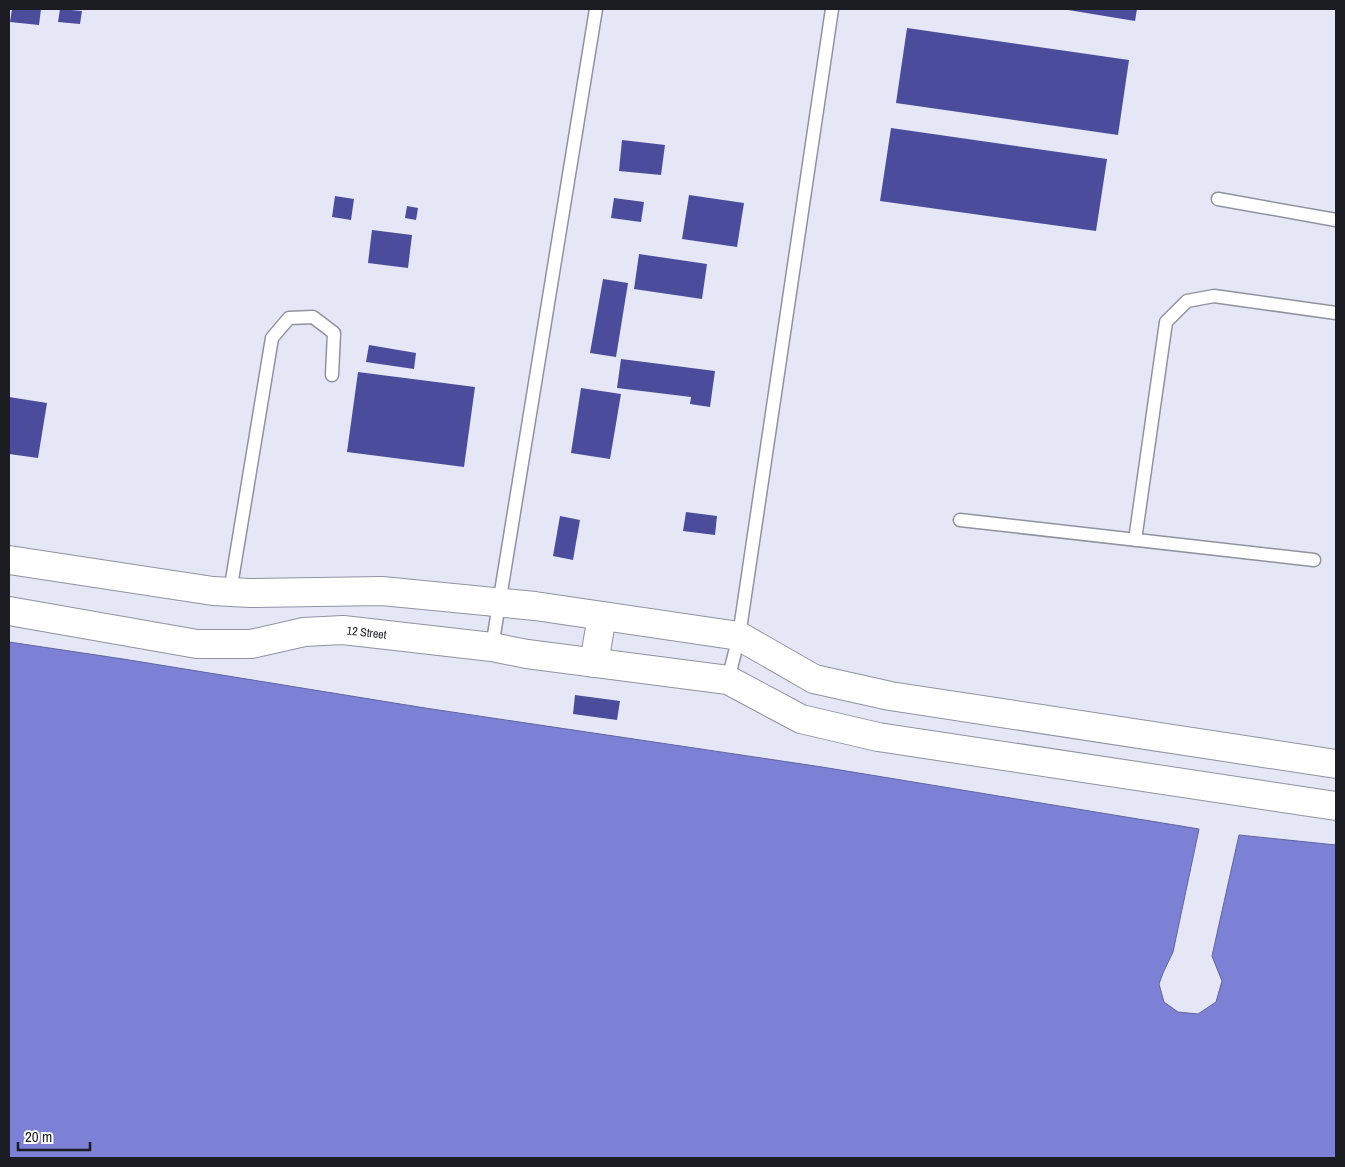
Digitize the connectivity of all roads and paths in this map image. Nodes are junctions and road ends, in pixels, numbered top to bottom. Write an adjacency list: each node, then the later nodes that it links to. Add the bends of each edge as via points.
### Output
1 (596, 9): 12 (lane)
2 (832, 9): 15 (lane)
3 (1218, 199): 4 (lane)
4 (1336, 220)
5 (1336, 313): 8 (lane, via 1214,296 1187,301 1166,322)
6 (332, 375): 11 (lane, via 334,333 313,317 289,318 272,338)
7 (960, 520): 8 (lane)
8 (1135, 540): 10 (lane)
9 (9, 560): 11 (street)
10 (1314, 560)
11 (230, 592): 12 (street, via 362,590)
12 (500, 602): 14 (street); 16 (lane)
13 (9, 611): 16 (street, 12 Street, via 196,644 251,644 304,632 342,630)
14 (602, 616): 15 (street); 17 (street)
15 (739, 636): 18 (lane); 19 (street, via 814,679 854,689)
16 (492, 647): 17 (street, 12 Street)
17 (594, 663): 18 (street, 12 Street)
18 (728, 680): 20 (street, via 801,718 878,737)
19 (1336, 764)
20 (1336, 806)

